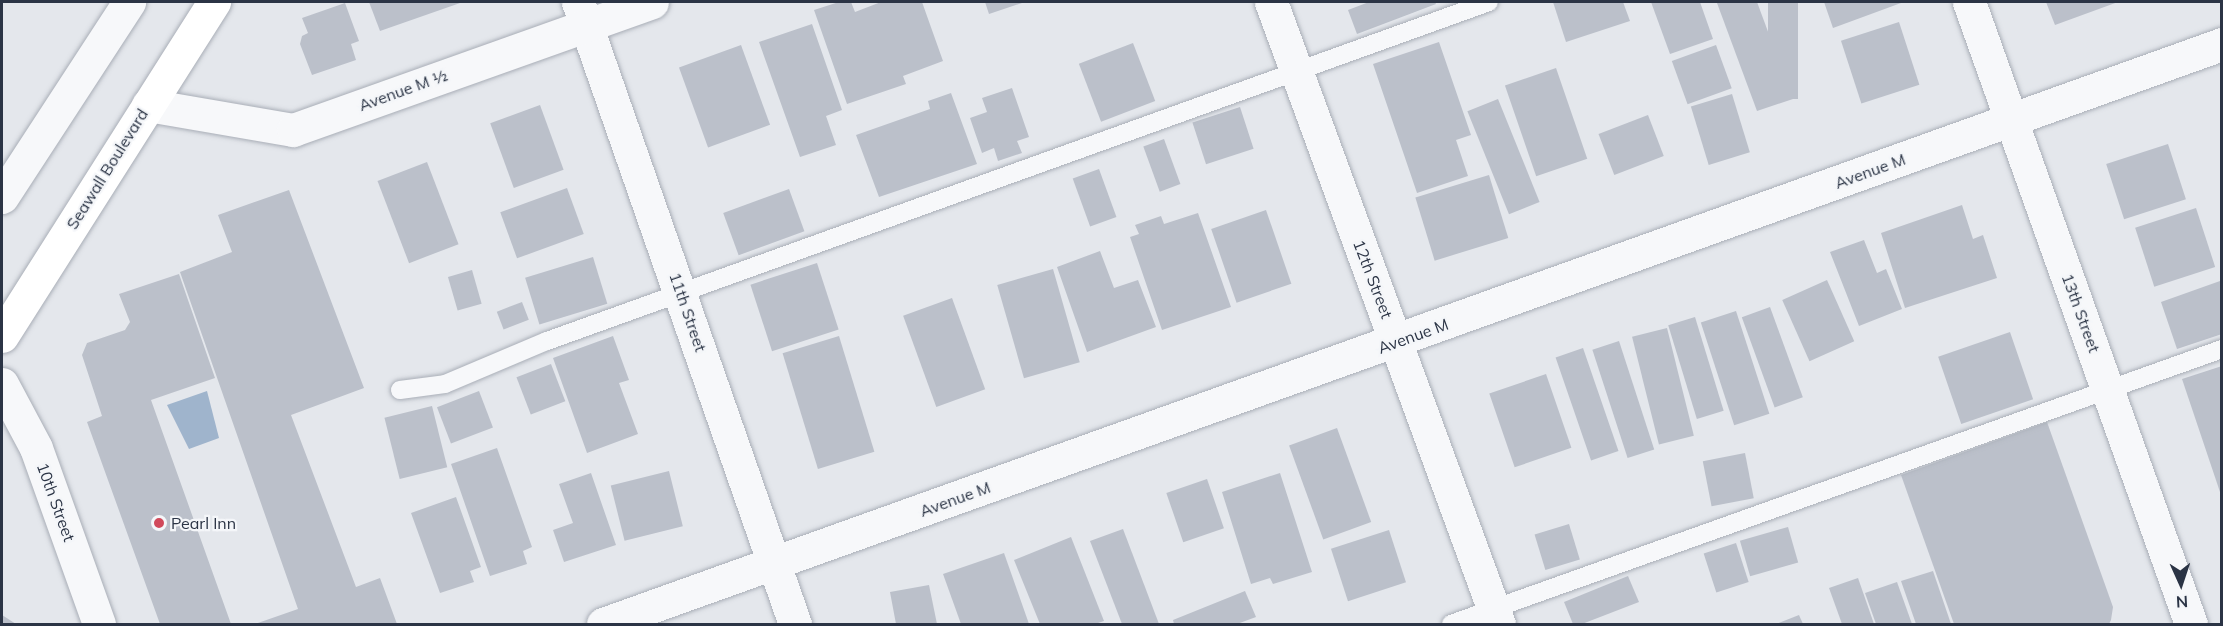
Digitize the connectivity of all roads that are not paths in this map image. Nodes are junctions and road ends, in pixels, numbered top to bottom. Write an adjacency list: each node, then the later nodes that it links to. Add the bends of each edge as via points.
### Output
1 (129, 2): 12 (street)
2 (214, 2): 10 (main road, Seawall Boulevard)
3 (652, 2): 7 (street, Avenue M ½)
4 (1271, 2): 9 (street, 12th Street)
5 (1489, 2): 9 (lane)
6 (1969, 2): 11 (street, 13th Street)
7 (583, 13): 10 (street, Avenue M ½, via 293,130); 13 (street, 11th Street)
8 (2222, 44): 11 (street, Avenue M)
9 (1296, 71): 13 (lane); 15 (street, 12th Street)
10 (148, 105): 14 (main road, Seawall Boulevard)
11 (2013, 120): 15 (street, Avenue M); 19 (street, 13th Street)
12 (2, 197)
13 (683, 295): 18 (lane, via 547,341 445,384); 20 (street, 11th Street)
14 (2, 336)
15 (1397, 342): 20 (street, Avenue M); 21 (street, 12th Street)
16 (2222, 349): 19 (lane)
17 (2, 384): 22 (street, 10th Street, via 36,448)
18 (400, 390)
19 (2108, 390): 21 (lane); 26 (street, 13th Street)
20 (774, 563): 23 (street, Avenue M); 24 (street, 11th Street)
21 (1496, 617): 25 (lane)
22 (99, 624)
23 (603, 624)
24 (795, 624)
25 (1450, 624)
26 (2191, 624)

